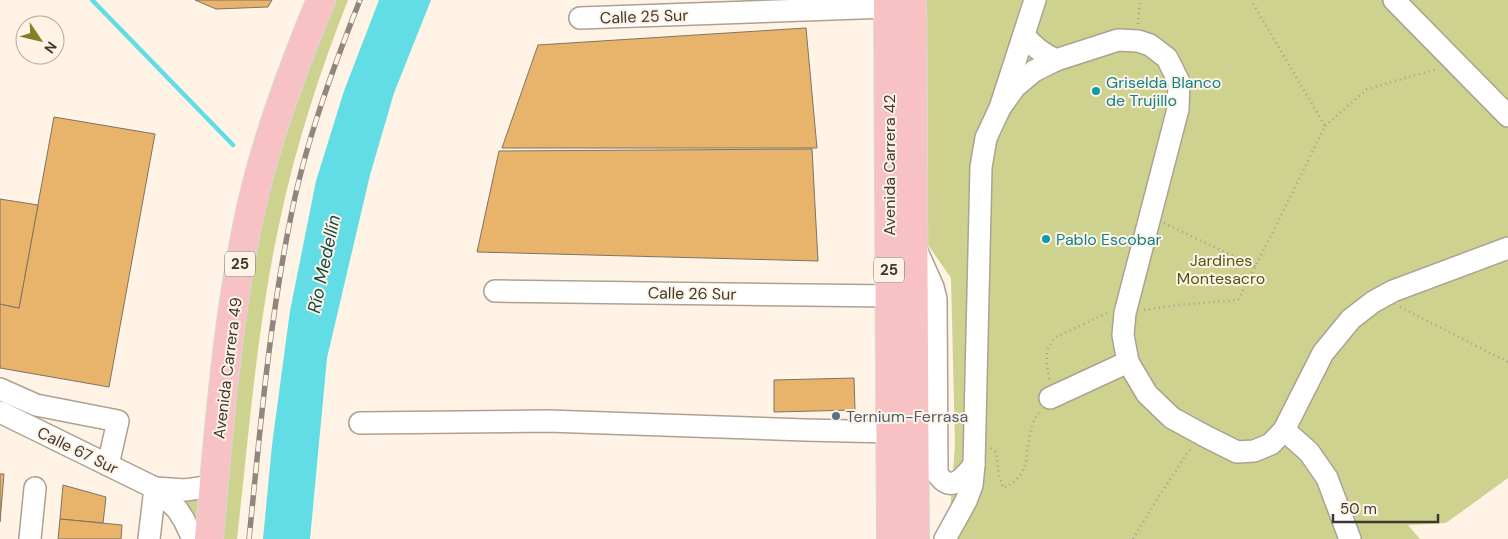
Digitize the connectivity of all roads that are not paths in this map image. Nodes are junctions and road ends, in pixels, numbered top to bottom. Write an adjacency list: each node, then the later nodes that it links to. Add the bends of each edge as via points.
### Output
1 (320, 0): 27 (highway, Avenida Carrera 49 / 25, via 290,78 252,206 233,312)
2 (1035, 0): 6 (street)
3 (1394, 0): 10 (street)
4 (896, 2): 5 (street, Calle 25 Sur); 8 (highway, Avenida Carrera 42 / 25); 11 (highway, Avenida Carrera 42 / 25)
5 (580, 18)
6 (1024, 35): 7 (street, via 1032,46); 9 (street)
7 (1056, 60): 9 (street, via 1034,71 1015,87); 16 (street, via 1118,40 1138,40 1167,58 1179,82 1178,109 1125,313 1123,335)
8 (912, 72): 11 (highway); 12 (highway, Avenida Carrera 42 / 25)
9 (1000, 108): 25 (street, via 986,138 981,167)
10 (1508, 116)
11 (889, 148): 15 (highway, Avenida Carrera 42 / 25)
12 (914, 244): 25 (street, via 936,299 937,473 941,480 950,483 964,478); 36 (highway, Avenida Carrera 42 / 25)
13 (1508, 248): 22 (street, via 1393,291 1351,319 1323,353)
14 (495, 291): 15 (street, Calle 26 Sur)
15 (890, 296): 23 (highway, Avenida Carrera 42 / 25)
16 (1128, 362): 18 (street); 22 (street, via 1147,394 1172,418 1237,452 1254,451 1270,444)
17 (0, 389): 19 (street)
18 (1050, 398)
19 (49, 408): 24 (street); 26 (street, via 118,421)
20 (0, 412): 24 (street, Calle 67 Sur)
21 (360, 423): 23 (street, via 548,422)
22 (1284, 430): 38 (street, via 1309,452 1327,478)
23 (890, 432): 35 (highway, Avenida Carrera 42 / 25)
24 (45, 434): 26 (street, Calle 67 Sur)
25 (974, 456): 37 (street, via 972,485)
26 (108, 465): 29 (street, Calle 67 Sur)
27 (214, 486): 29 (street, Calle 67 Sur); 34 (highway, Avenida Carrera 49 / 25)
28 (35, 488): 30 (street)
29 (168, 496): 31 (street); 32 (street); 33 (street)
30 (30, 539)
31 (150, 539)
32 (174, 539)
33 (193, 539)
34 (209, 539)
35 (891, 539)
36 (915, 539)
37 (945, 539)
38 (1350, 539)

